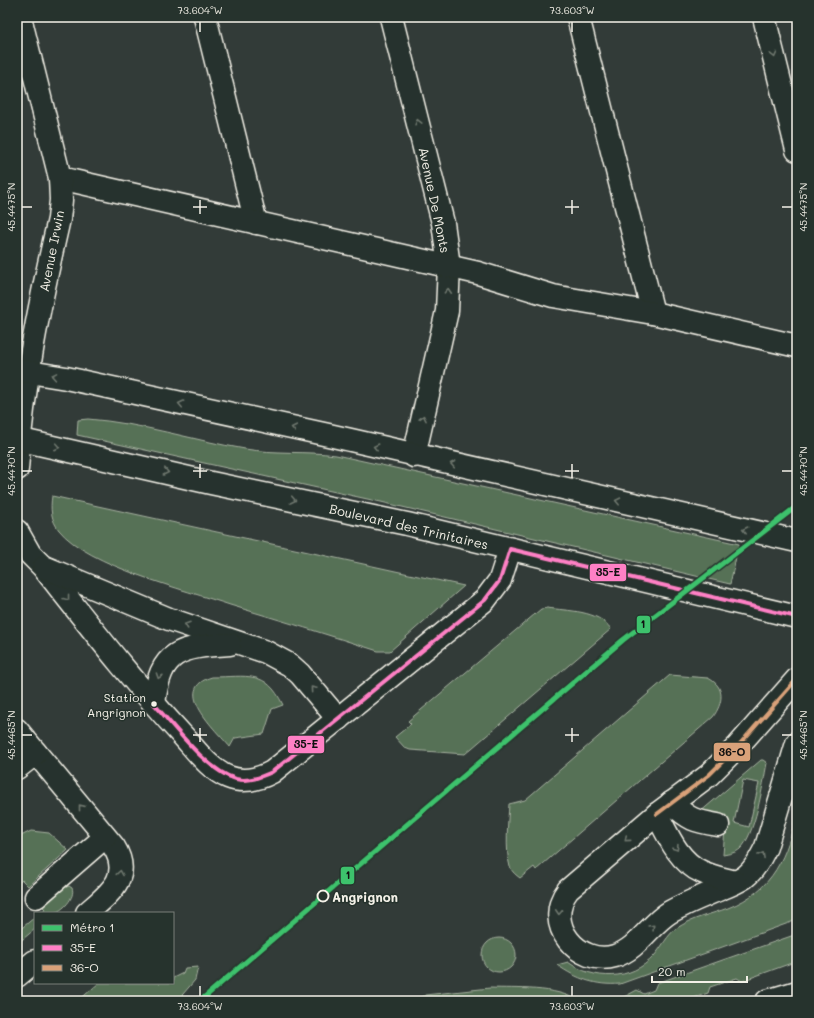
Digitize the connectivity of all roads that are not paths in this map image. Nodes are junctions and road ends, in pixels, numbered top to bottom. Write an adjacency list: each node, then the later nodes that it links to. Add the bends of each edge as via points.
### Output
1 (20, 17): 6 (main road, Avenue Irwin)
2 (205, 17): 9 (main road)
3 (391, 17): 10 (main road, Avenue De Monts, one-way to 3, via 443,223)
4 (578, 17): 11 (main road)
5 (764, 17): 7 (main road, one-way to 7)
6 (25, 72): 8 (main road, Avenue Irwin)
7 (797, 150)
8 (60, 178): 9 (main road); 13 (main road, Avenue Irwin, via 59,219)
9 (256, 223): 10 (main road)
10 (449, 266): 11 (main road, via 553,296); 15 (main road, Avenue De Monts, one-way to 10, via 447,311)
11 (653, 313): 12 (main road)
12 (797, 346)
13 (23, 370): 14 (main road, Avenue Irwin); 15 (main road, one-way to 13, via 333,436)
14 (18, 439): 16 (main road, Avenue Irwin); 19 (main road, Boulevard des Trinitaires, one-way to 19)
15 (414, 456): 18 (main road, one-way to 15)
16 (17, 469)
17 (17, 531): 20 (main road, via 30,554)
18 (797, 542)
19 (510, 549): 21 (main road, Boulevard des Trinitaires); 25 (main road, via 500,580 485,600)
20 (43, 567): 22 (main road, one-way to 20, via 169,619); 24 (main road, one-way to 24)
21 (797, 617)
22 (241, 643): 24 (main road, one-way to 24, via 200,646 179,652 159,675); 25 (main road, one-way to 22, via 290,665 266,652)
23 (797, 679): 30 (main road, via 738,746 709,774)
24 (154, 704): 25 (main road, via 213,768 237,779 255,779 272,772)
25 (338, 718)
26 (17, 730): 28 (main road)
27 (797, 743): 33 (main road, one-way to 27, via 751,871 766,848)
28 (36, 753): 29 (main road); 32 (main road, one-way to 28)
29 (17, 768)
30 (664, 809): 31 (main road, via 696,822); 33 (main road, one-way to 33, via 679,853 690,865); 33 (main road, one-way to 33, via 580,880 562,899 558,915 564,935 581,950 595,956 615,956 635,944 670,912)
31 (718, 825)
32 (105, 837): 34 (main road); 35 (main road, one-way to 32, via 116,886 121,873 118,853)
33 (735, 882)
34 (36, 897)
35 (88, 912)
36 (34, 962): 37 (main road)
37 (17, 976)
38 (797, 992): 39 (main road)
39 (767, 1001)

